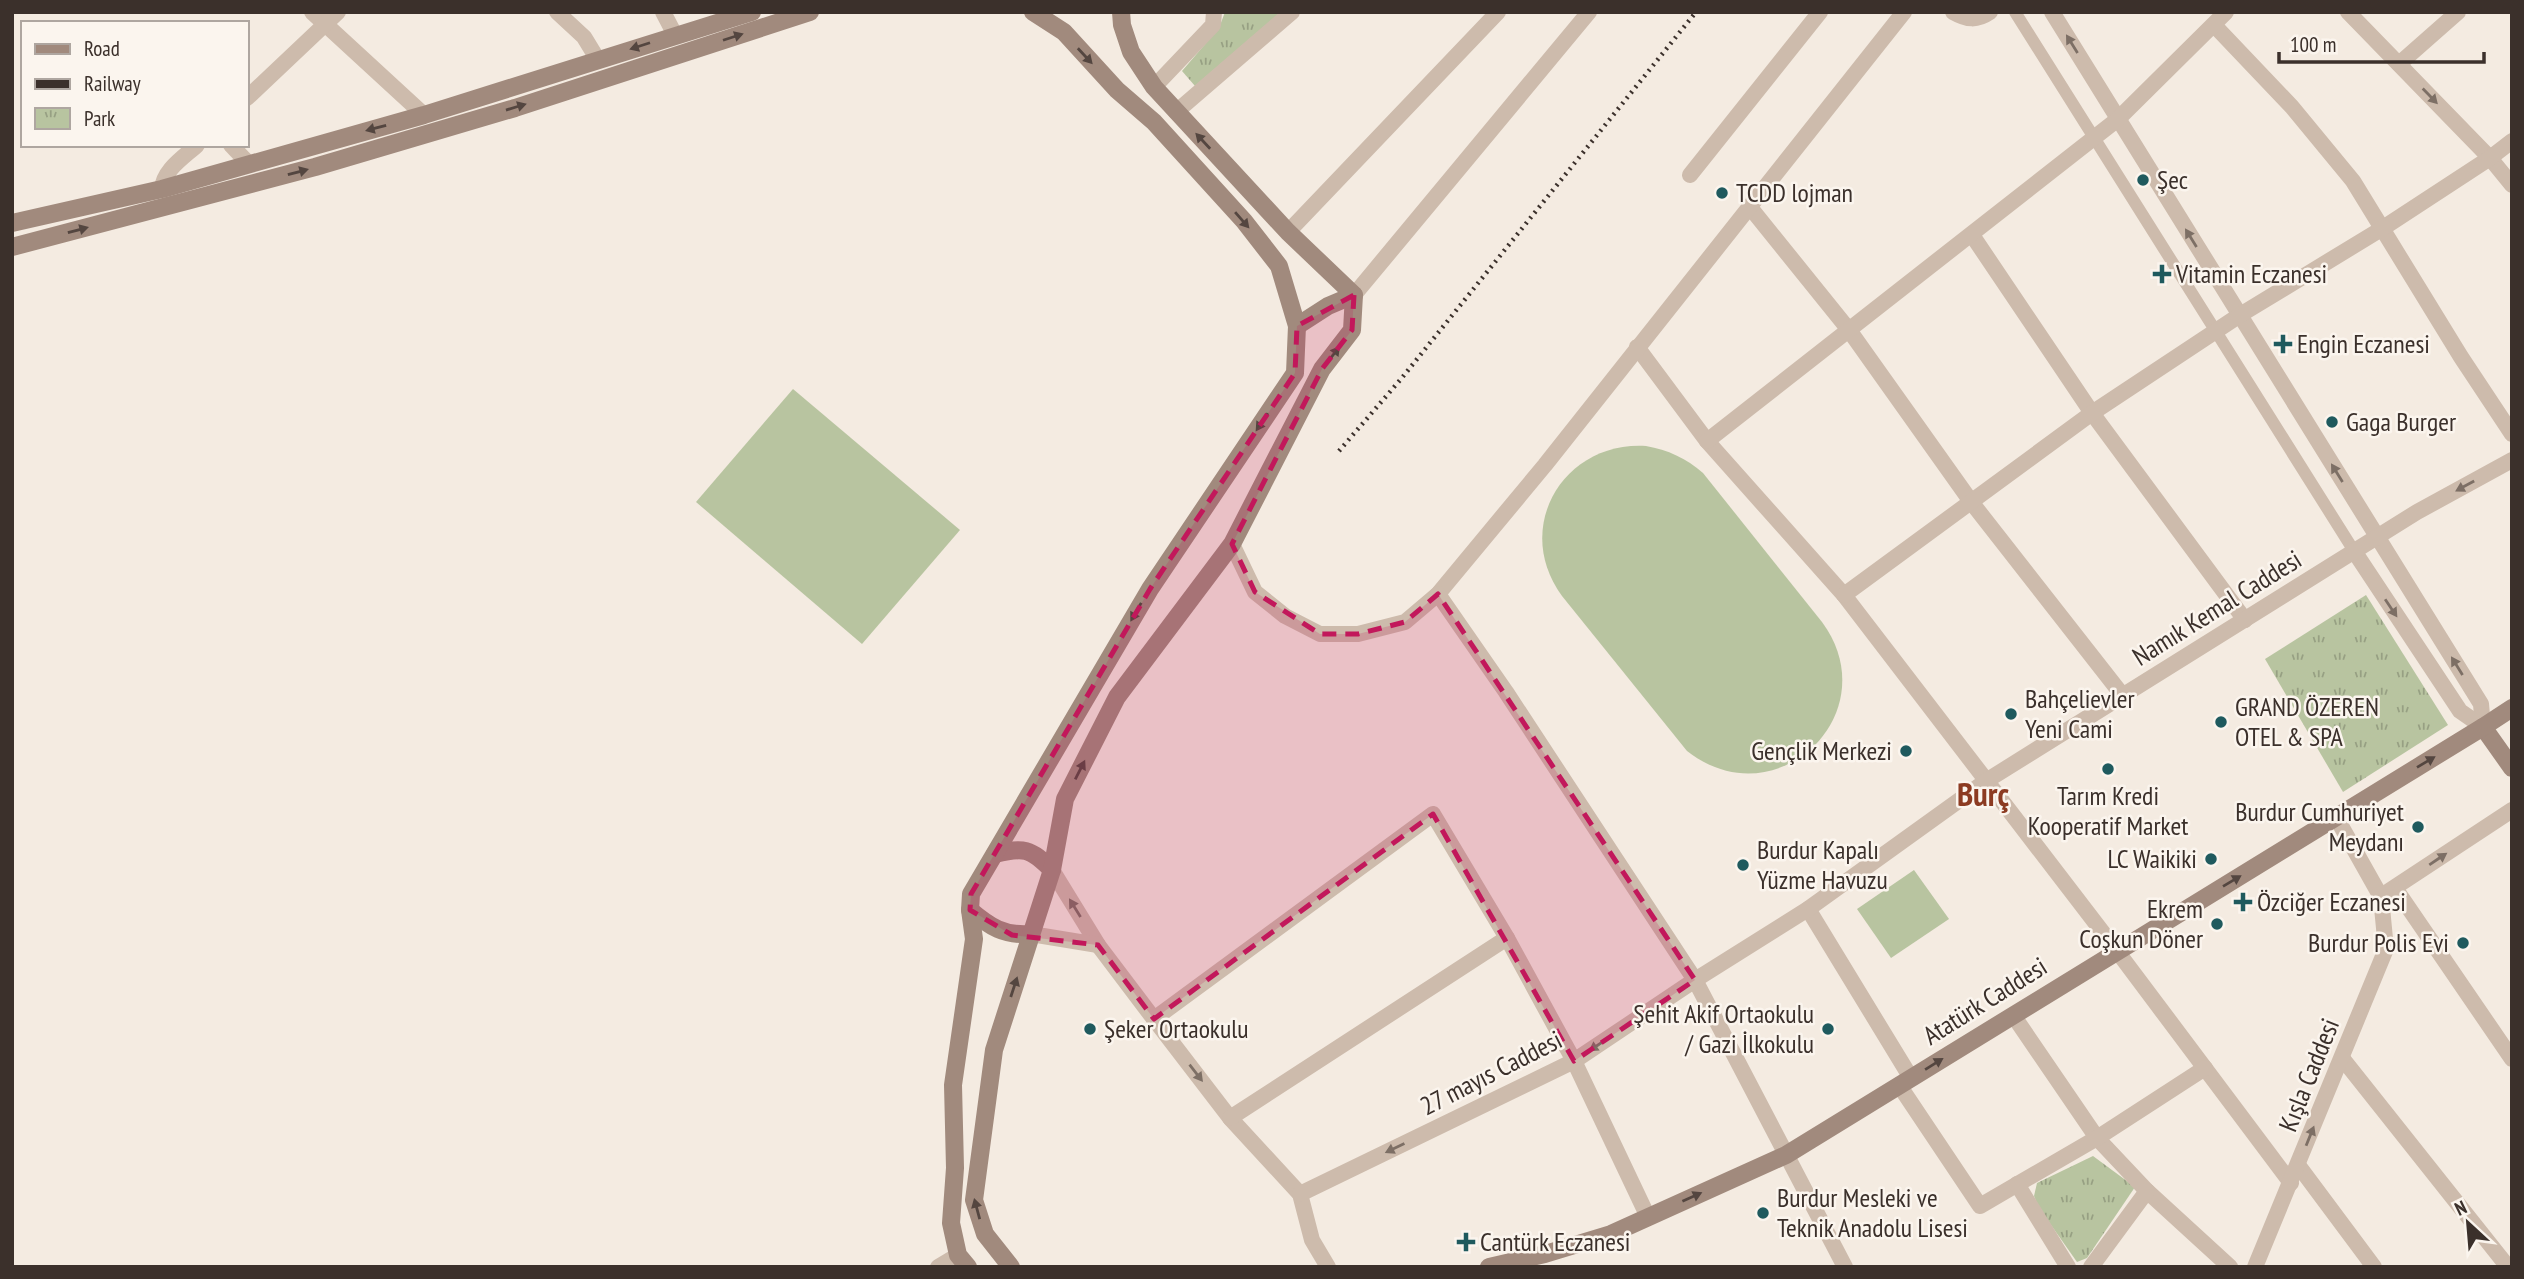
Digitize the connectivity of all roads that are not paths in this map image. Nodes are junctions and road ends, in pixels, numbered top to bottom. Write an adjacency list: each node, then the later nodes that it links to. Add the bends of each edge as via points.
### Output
1 (312, 12): 21 (street)
2 (556, 12): 24 (street, via 584,37)
3 (663, 12): 23 (street)
4 (752, 12): 23 (main road)
5 (810, 12): 45 (main road, one-way to 5, via 515,108)
6 (1033, 12): 48 (main road, one-way to 48, via 1064,33 1154,122 1244,222 1279,266)
7 (1121, 12): 26 (main road, via 1130,52)
8 (1214, 12): 26 (street, via 1213,25)
9 (1292, 12): 28 (street)
10 (1497, 12): 43 (street)
11 (1590, 12): 46 (street)
12 (1820, 12): 37 (street)
13 (1904, 12): 40 (street)
14 (1953, 12): 15 (street, via 1965,19)
15 (1990, 12)
16 (2015, 12): 31 (street)
17 (2052, 12): 30 (street, one-way to 17)
18 (2226, 12): 22 (street)
19 (2348, 12): 25 (street)
20 (2458, 12): 25 (street)
21 (332, 18): 27 (street); 29 (street)
22 (2214, 25): 30 (street); 42 (street, via 2292,107 2353,181)
23 (675, 35): 24 (main road, one-way to 24)
24 (598, 60): 29 (main road)
25 (2399, 64): 35 (street, one-way to 35)
26 (1154, 87): 28 (main road)
27 (248, 97)
28 (1176, 112): 43 (main road, one-way to 28)
29 (424, 115): 36 (main road, one-way to 36)
30 (2118, 119): 31 (street); 47 (street, one-way to 30)
31 (2094, 139): 44 (street); 50 (street)
32 (2512, 141): 35 (street)
33 (195, 147): 39 (street, via 167,173)
34 (233, 147): 36 (street)
35 (2490, 158): 38 (street); 42 (street)
36 (249, 164): 39 (main road)
37 (1690, 176)
38 (2512, 185)
39 (162, 189): 41 (main road)
40 (1749, 206): 49 (street); 51 (street)
41 (12, 223)
42 (2383, 228): 47 (street); 53 (street)
43 (1288, 233): 46 (main road)
44 (1972, 234): 49 (street); 52 (street)
45 (12, 247)
46 (1354, 295): 48 (main road); 58 (main road, one-way to 46, via 1322,369 1352,331)
47 (2239, 316): 50 (street); 57 (street, one-way to 47)
48 (1297, 327): 70 (main road, one-way to 70, via 1295,373 1150,589)
49 (1849, 330): 54 (street); 56 (street)
50 (2216, 330): 52 (street); 59 (street)
51 (1637, 347): 54 (street); 60 (street)
52 (2092, 413): 56 (street); 62 (street)
53 (2512, 434)
54 (1707, 441): 61 (street)
55 (2512, 460): 57 (street, Namık Kemal Caddesi, one-way to 57)
56 (1972, 503): 61 (street); 63 (street)
57 (2377, 537): 59 (street, Namık Kemal Caddesi); 65 (street, one-way to 57, via 2481,704)
58 (1232, 544): 60 (street, via 1255,592 1320,634 1357,634 1405,622); 71 (main road, one-way to 58, via 1065,799 1117,698)
59 (2354, 551): 62 (street, Namık Kemal Caddesi); 65 (street, one-way to 65, via 2460,712)
60 (1438, 594): 79 (street)
61 (1844, 595): 67 (street)
62 (2245, 620): 63 (street, Namık Kemal Caddesi)
63 (2123, 696): 67 (street, Namık Kemal Caddesi)
64 (2512, 708): 65 (main road, Atatürk Caddesi)
65 (2483, 727): 66 (main road); 69 (main road, Atatürk Caddesi, one-way to 65)
66 (2512, 768)
67 (1986, 781): 73 (street, Namık Kemal Caddesi); 78 (street)
68 (2512, 810): 72 (street, one-way to 68)
69 (2336, 817): 72 (street); 78 (main road, Atatürk Caddesi, one-way to 69)
70 (995, 854): 71 (main road, via 1018,849 1036,854); 74 (main road, via 971,894)
71 (1052, 870): 75 (main road); 77 (street, one-way to 71)
72 (2388, 892): 82 (street, Kışla Caddesi, via 2386,949); 83 (street)
73 (1808, 909): 79 (street, Namık Kemal Caddesi); 86 (street)
74 (970, 910): 75 (main road, via 986,924 1012,935); 96 (main road, via 974,939 953,1085 951,1223)
75 (1031, 934): 77 (street); 98 (main road, one-way to 75, via 985,1234 974,1200 994,1050)
76 (1507, 938): 81 (street, via 1433,814); 84 (street); 87 (street)
77 (1098, 945): 81 (street)
78 (2116, 951): 80 (main road, Atatürk Caddesi); 85 (street)
79 (1695, 980): 84 (street, 27 mayıs Caddesi, one-way to 84); 89 (street)
80 (2013, 1015): 86 (main road, Atatürk Caddesi, one-way to 80); 88 (street)
81 (1154, 1019): 87 (street, one-way to 87)
82 (2342, 1058): 90 (street, Kışla Caddesi, one-way to 82); 107 (street)
83 (2512, 1059)
84 (1574, 1061): 94 (street, 27 mayıs Caddesi, one-way to 94); 95 (street)
85 (2205, 1068): 88 (street); 91 (street)
86 (1905, 1082): 89 (main road, Atatürk Caddesi); 92 (street, via 1980,1206)
87 (1230, 1118): 94 (street)
88 (2097, 1138): 92 (street); 93 (street)
89 (1786, 1155): 95 (main road, Atatürk Caddesi, one-way to 89); 101 (street)
90 (2298, 1165): 91 (street, Kışla Caddesi); 106 (street)
91 (2291, 1183): 105 (street, Kışla Caddesi)
92 (2017, 1184): 102 (street)
93 (2147, 1191): 103 (street); 104 (street)
94 (1300, 1194): 99 (street, via 1312,1240)
95 (1648, 1217): 100 (main road, Atatürk Caddesi, via 1611,1234)
96 (963, 1261): 97 (street)
97 (938, 1267)
98 (1011, 1267)
99 (1328, 1267)
100 (1489, 1267)
101 (1845, 1267)
102 (2068, 1267)
103 (2091, 1267)
104 (2230, 1267)
105 (2255, 1267)
106 (2374, 1267)
107 (2508, 1267)

